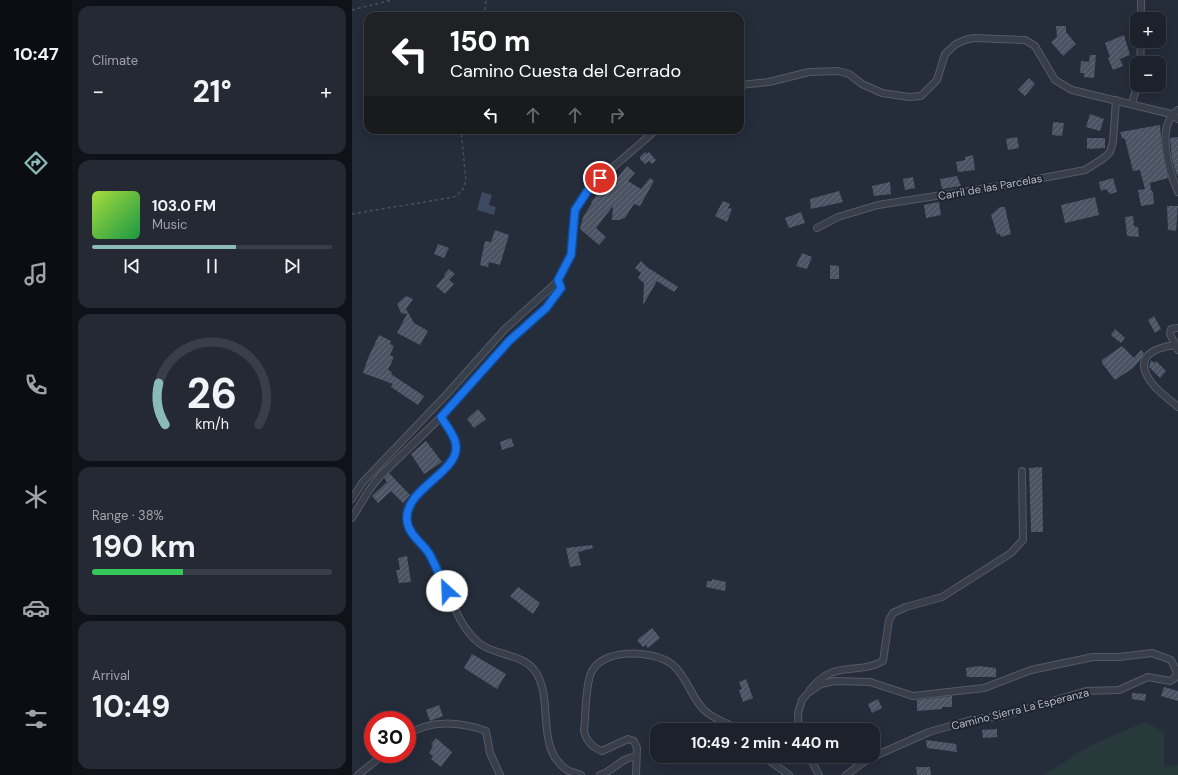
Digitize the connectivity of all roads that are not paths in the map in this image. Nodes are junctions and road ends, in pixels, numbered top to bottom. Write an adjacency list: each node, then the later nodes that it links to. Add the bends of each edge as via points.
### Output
1 (1141, 0): 2 (street)
2 (1141, 12)
3 (744, 85): 5 (street, via 769,82 808,72 838,71 849,74 862,84 882,93 921,96 937,80 945,54 956,44 974,38 1025,40 1035,46 1056,80 1072,90)
4 (1135, 92): 6 (street)
5 (1116, 100): 6 (street); 12 (street, Carril de las Parcelas, via 1110,152 1085,170 878,205 838,217)
6 (1132, 104): 8 (street)
7 (1178, 110): 8 (street)
8 (1172, 114): 9 (street); 11 (street, via 1165,133 1171,175)
9 (1178, 119)
10 (651, 134): 13 (street, via 590,187 575,210 571,255)
11 (1178, 192)
12 (817, 228)
13 (558, 280): 17 (street, via 561,288 546,308 509,341); 19 (street, via 504,330 448,394 362,483)
14 (1178, 328): 15 (street, via 1171,329 1170,334)
15 (1177, 348): 16 (street, via 1158,347 1144,362 1144,370 1151,383)
16 (1178, 407)
17 (441, 417): 20 (street, via 381,475); 32 (street, via 456,442 456,453 447,467 412,499 407,510 410,530 429,554 471,636 481,644 523,661 533,669 542,690 548,741 556,757 567,769)
18 (1022, 471): 21 (street, via 1023,540 1011,554 942,597 893,613 889,620 883,661 875,665 837,670 818,679)
19 (352, 499)
20 (352, 518)
21 (808, 692): 23 (street, via 798,713); 38 (street, Camino Sierra La Esperanza, via 821,684 835,681 870,682 913,696 984,688 1031,670 1093,657 1152,653 1171,660 1177,672 1175,678 1170,681 1148,677 1119,690 1086,691 1002,716 971,720 929,732 868,759)
22 (726, 723): 25 (street, via 705,711 673,665 655,657 624,653 604,660 590,675 584,731 586,740 594,748 602,751 628,739 634,741 637,748)
23 (799, 723)
24 (416, 731): 31 (street, via 433,724 452,723 486,731 490,753)
25 (636, 757): 29 (street); 33 (street, via 628,757 611,772)
26 (373, 763): 30 (street)
27 (773, 763): 36 (street)
28 (813, 763): 37 (street)
29 (636, 766): 34 (street); 35 (street)
30 (358, 775)
31 (500, 775)
32 (581, 775)
33 (600, 775)
34 (636, 775)
35 (641, 775)
36 (789, 775)
37 (819, 775)
38 (846, 775)

